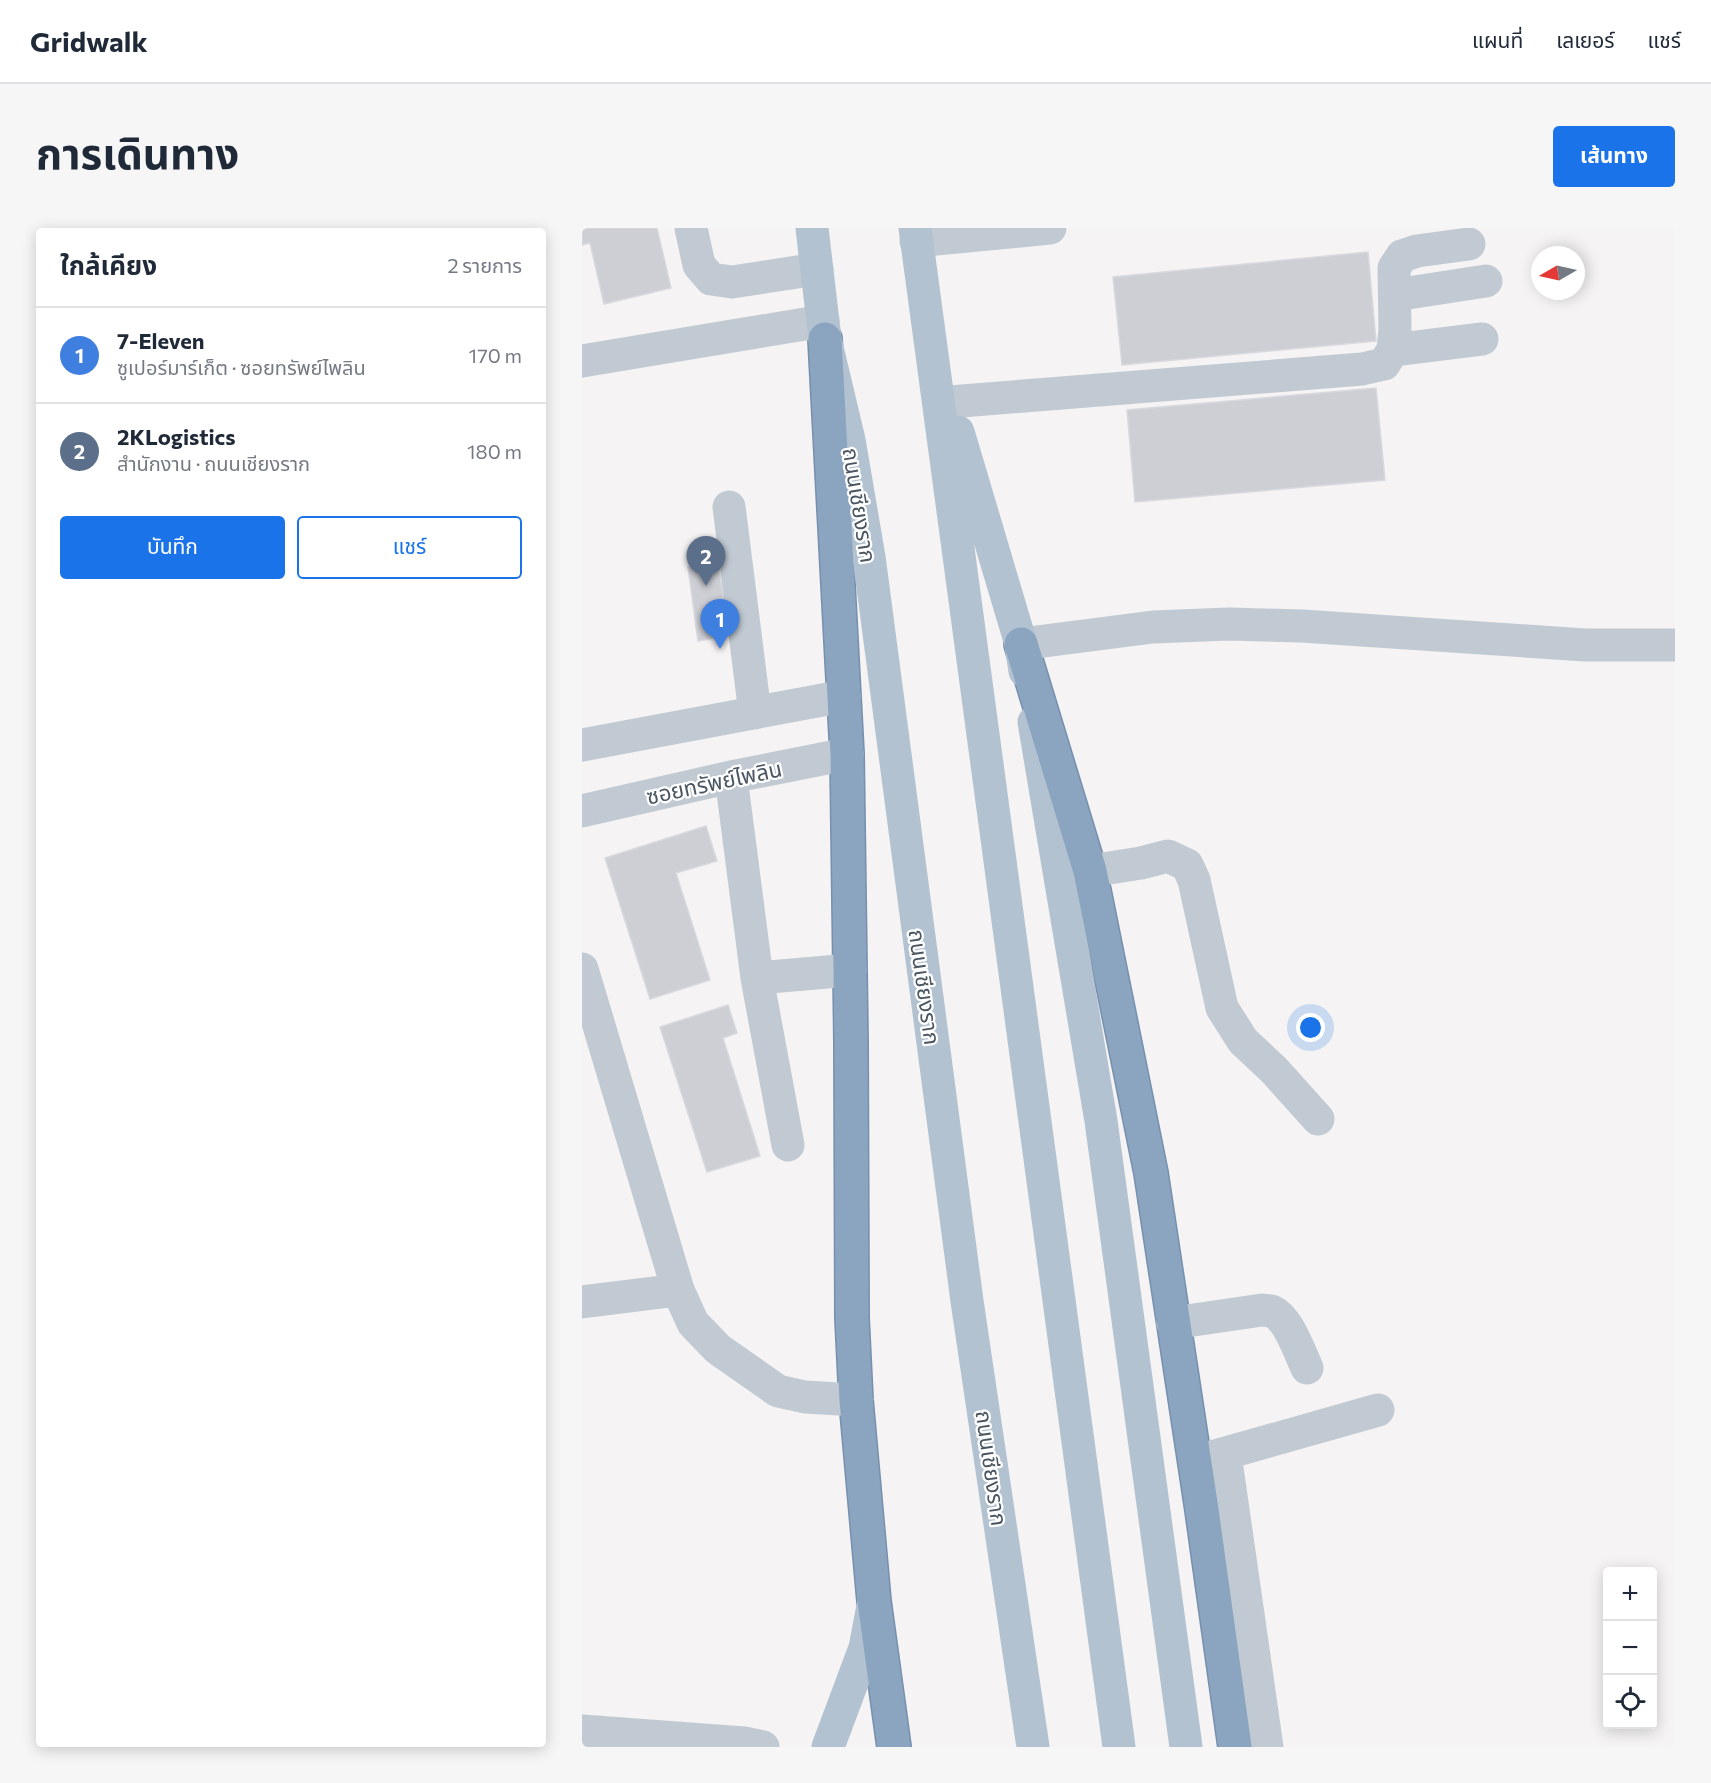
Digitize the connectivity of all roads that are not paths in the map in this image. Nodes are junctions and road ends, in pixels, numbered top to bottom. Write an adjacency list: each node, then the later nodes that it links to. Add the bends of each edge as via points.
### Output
1 (691, 228): 6 (street, via 699,266 711,279 732,282)
2 (812, 228): 6 (main road, ถนนเชียงราก)
3 (1050, 228): 4 (street)
4 (915, 234): 12 (main road)
5 (1469, 244): 8 (street, via 1417,250 1402,256 1394,268)
6 (817, 269): 9 (main road, ถนนเชียงราก)
7 (1486, 281): 8 (street)
8 (1395, 294): 11 (street)
9 (824, 330): 13 (street); 18 (highway); 42 (main road, ถนนเชียงราก, via 849,440 869,556 966,1289)
10 (1482, 339): 11 (street)
11 (1393, 350): 14 (street, via 1384,364 1362,369)
12 (931, 358): 14 (main road); 43 (main road)
13 (582, 361)
14 (949, 402): 16 (main road)
15 (729, 507): 19 (street)
16 (1021, 644): 17 (street, via 1153,627 1229,624 1585,645); 24 (highway); 44 (main road, via 1101,1121)
17 (1675, 645)
18 (844, 696): 19 (street); 21 (highway)
19 (755, 712): 20 (street)
20 (582, 745)
21 (847, 754): 22 (street, ซอยทรัพย์ไพลิน); 26 (highway)
22 (731, 777): 23 (street, ซอยทรัพย์ไพลิน); 27 (street)
23 (582, 810)
24 (1090, 871): 28 (street, via 1168,856 1187,865 1194,880 1222,1008 1244,1041); 32 (highway, via 1151,1173)
25 (582, 969): 30 (street)
26 (850, 970): 27 (street); 34 (highway)
27 (757, 978): 29 (street)
28 (1318, 1119)
29 (788, 1145)
30 (678, 1290): 31 (street); 34 (street, via 693,1323 718,1349 778,1391)
31 (582, 1302)
32 (1173, 1323): 33 (street, via 1272,1311 1282,1319); 36 (highway)
33 (1308, 1368)
34 (856, 1400): 37 (highway)
35 (1378, 1410): 36 (street)
36 (1210, 1458): 45 (highway, via 1202,1510); 46 (street)
37 (874, 1601): 40 (main road, via 865,1647); 41 (highway)
38 (582, 1731): 39 (street)
39 (763, 1747)
40 (828, 1747)
41 (894, 1747)
42 (1033, 1747)
43 (1119, 1747)
44 (1186, 1747)
45 (1235, 1747)
46 (1267, 1747)

